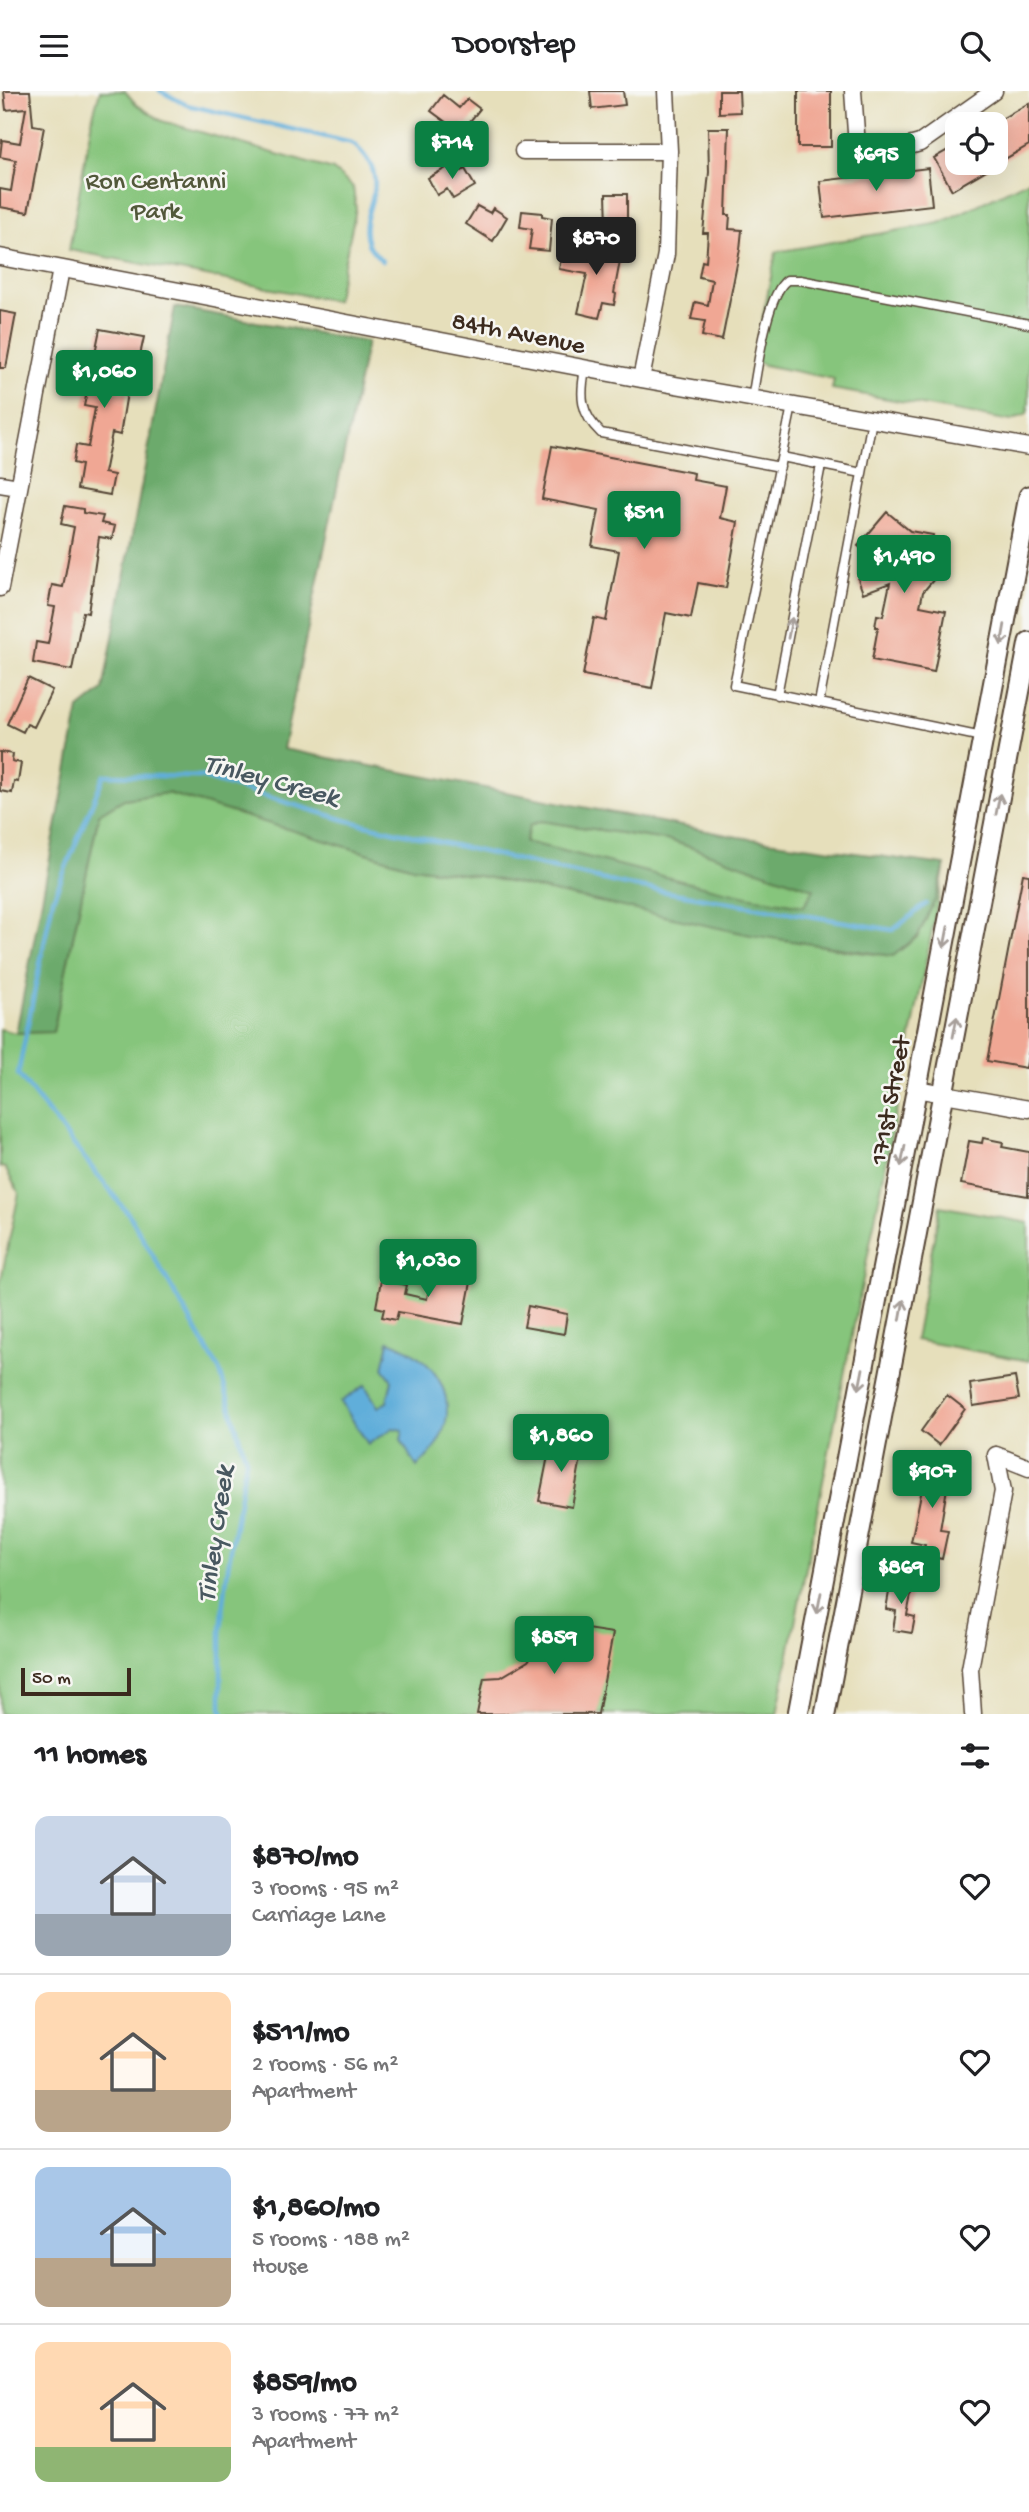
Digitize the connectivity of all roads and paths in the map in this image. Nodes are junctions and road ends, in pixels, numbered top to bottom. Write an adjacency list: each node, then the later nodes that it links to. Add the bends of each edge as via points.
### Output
1 (666, 91): 5 (street)
2 (853, 91): 3 (street, via 857,146 887,152 920,143)
3 (994, 91)
4 (523, 151): 5 (street)
5 (669, 151): 10 (street, via 666,254)
6 (0, 257): 7 (street, 84th Avenue)
7 (61, 269): 9 (street, 84th Avenue); 20 (street)
8 (1029, 324): 11 (lane, via 787,280 777,290 771,308)
9 (586, 369): 10 (street, 84th Avenue); 17 (lane, via 583,403 601,433)
10 (641, 379): 11 (street, 84th Avenue)
11 (752, 399): 12 (street, 84th Avenue)
12 (792, 406): 13 (street, 84th Avenue); 15 (lane)
13 (872, 420): 14 (street, 84th Avenue); 18 (lane)
14 (1029, 447)
15 (782, 457): 16 (lane); 17 (lane)
16 (821, 465): 18 (lane); 24 (lane, one-way to 16)
17 (780, 467): 24 (lane, via 734,685)
18 (862, 473): 25 (lane)
19 (0, 484): 20 (street)
20 (19, 487): 22 (street)
21 (1029, 496): 26 (street, 171st Street, one-way to 26)
22 (0, 589)
23 (1029, 642): 28 (street, 171st Street, one-way to 23)
24 (777, 695): 25 (lane)
25 (819, 703): 26 (lane)
26 (985, 738): 27 (street, 171st Street, one-way to 27)
27 (916, 1089): 28 (street); 31 (street, 171st Street, one-way to 31)
28 (942, 1094): 29 (street); 32 (street, 171st Street, one-way to 28)
29 (1029, 1109)
30 (1029, 1468): 33 (street, via 996,1455 1003,1491 970,1669)
31 (798, 1714)
32 (825, 1714)
33 (973, 1714)

